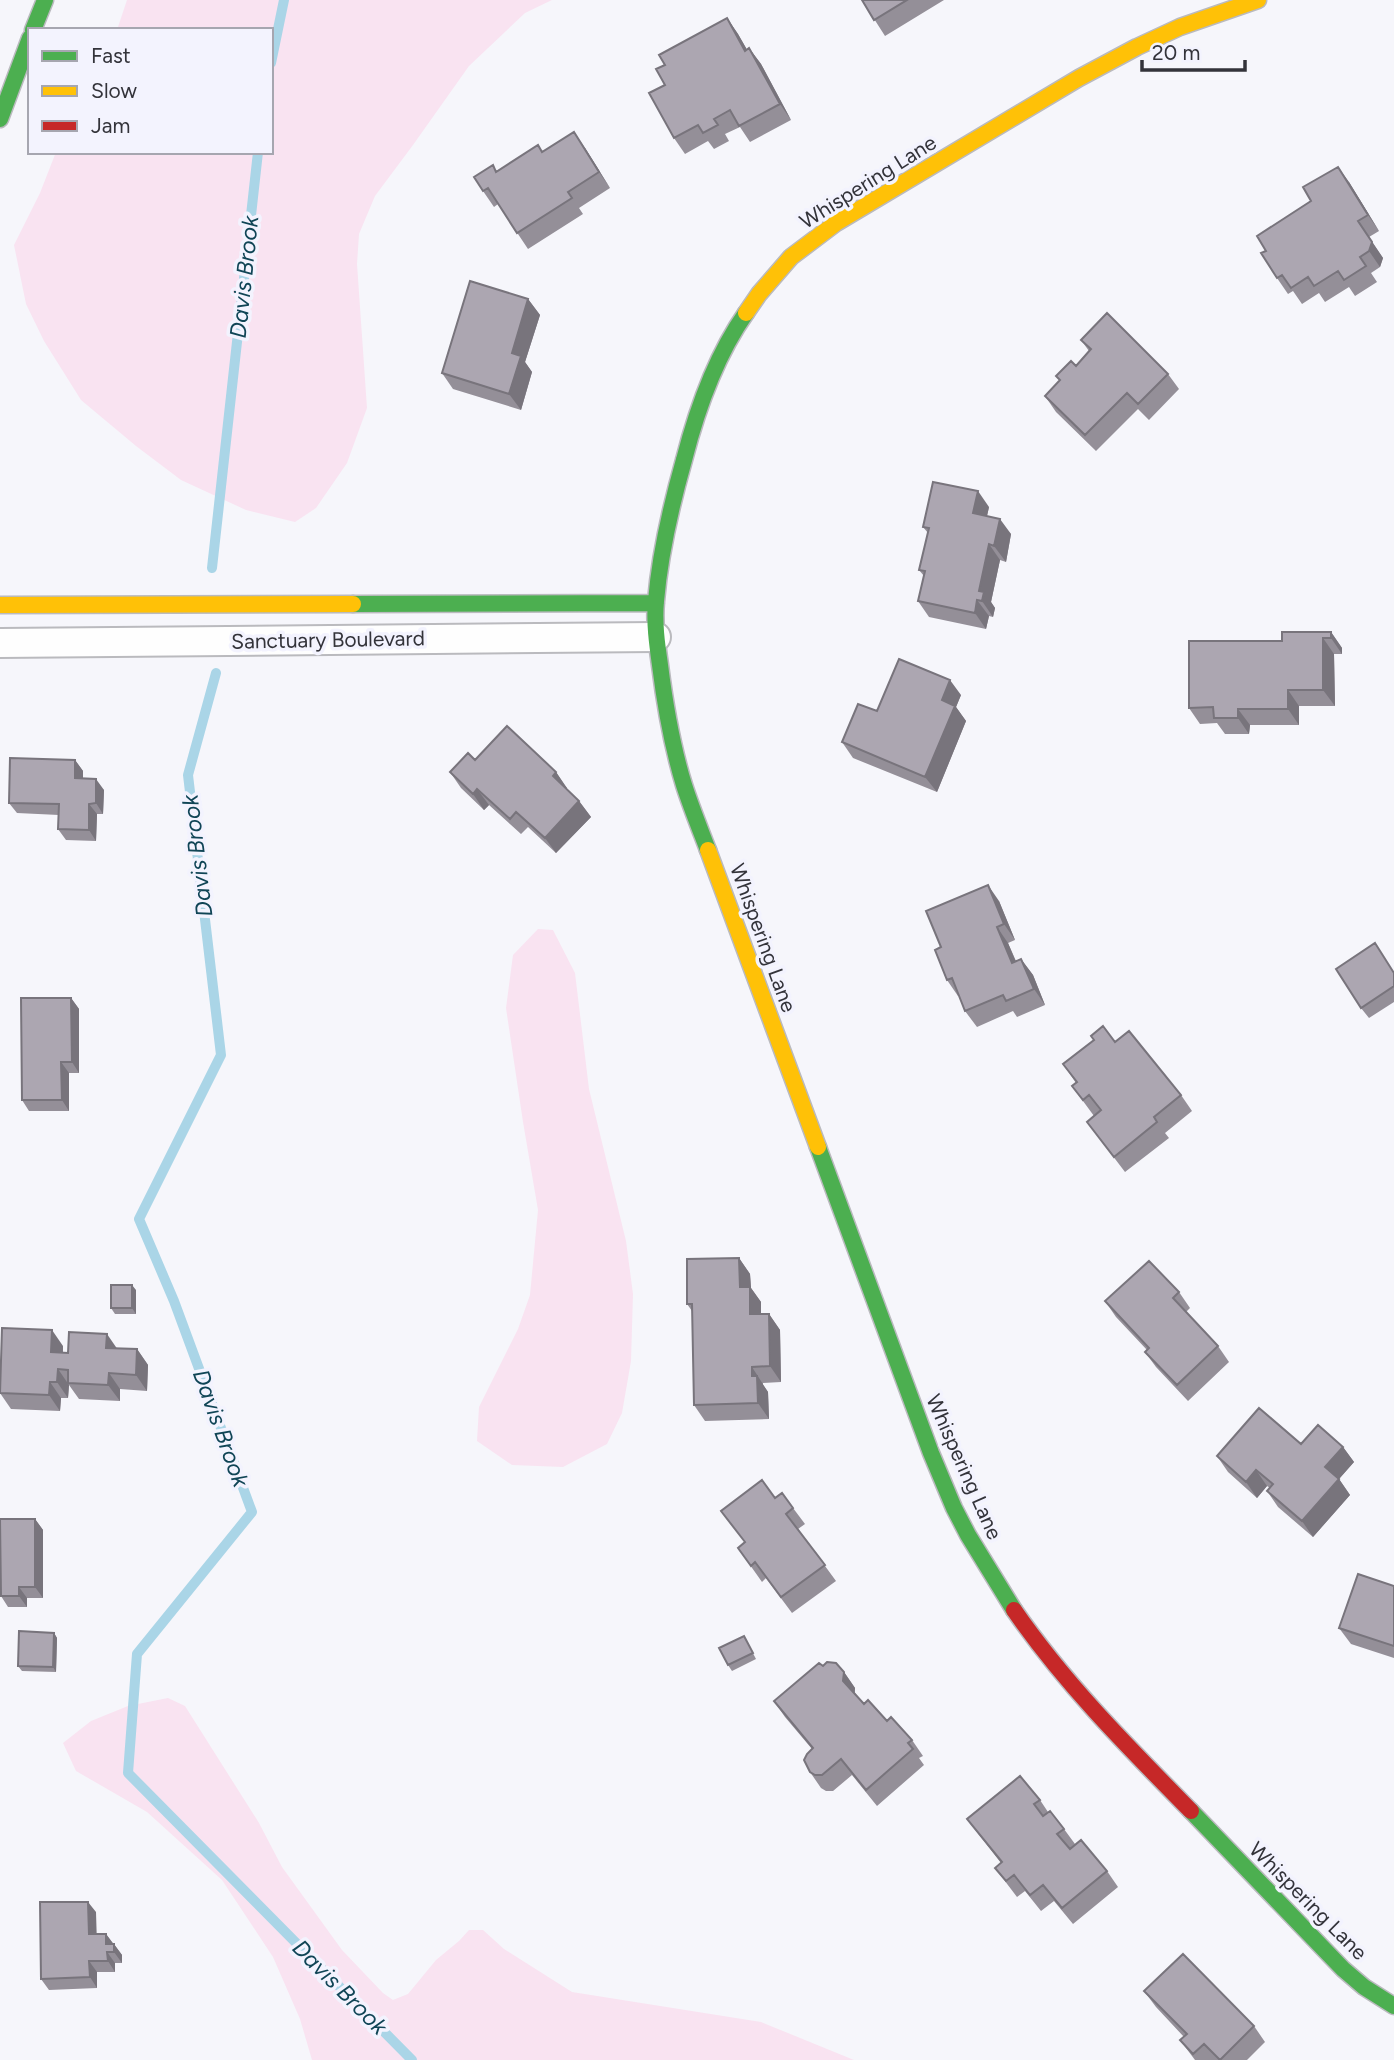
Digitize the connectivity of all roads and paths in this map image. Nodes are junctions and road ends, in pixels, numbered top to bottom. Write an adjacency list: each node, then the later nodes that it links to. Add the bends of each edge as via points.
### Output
1 (45, 0): 3 (street)
2 (1258, 0): 6 (street, Whispering Lane, via 1180,27 1096,68 836,223 791,257 730,336 707,387 674,496)
3 (34, 28)
4 (28, 43): 5 (street)
5 (0, 119)
6 (656, 603): 7 (street, Sanctuary Boulevard); 8 (street, Whispering Lane)
7 (0, 605)
8 (656, 637): 9 (street, Sanctuary Boulevard); 10 (street, Whispering Lane, via 671,734 689,798 931,1453 971,1539 1024,1625 1090,1707 1343,1969)
9 (0, 643)
10 (1394, 2006)

